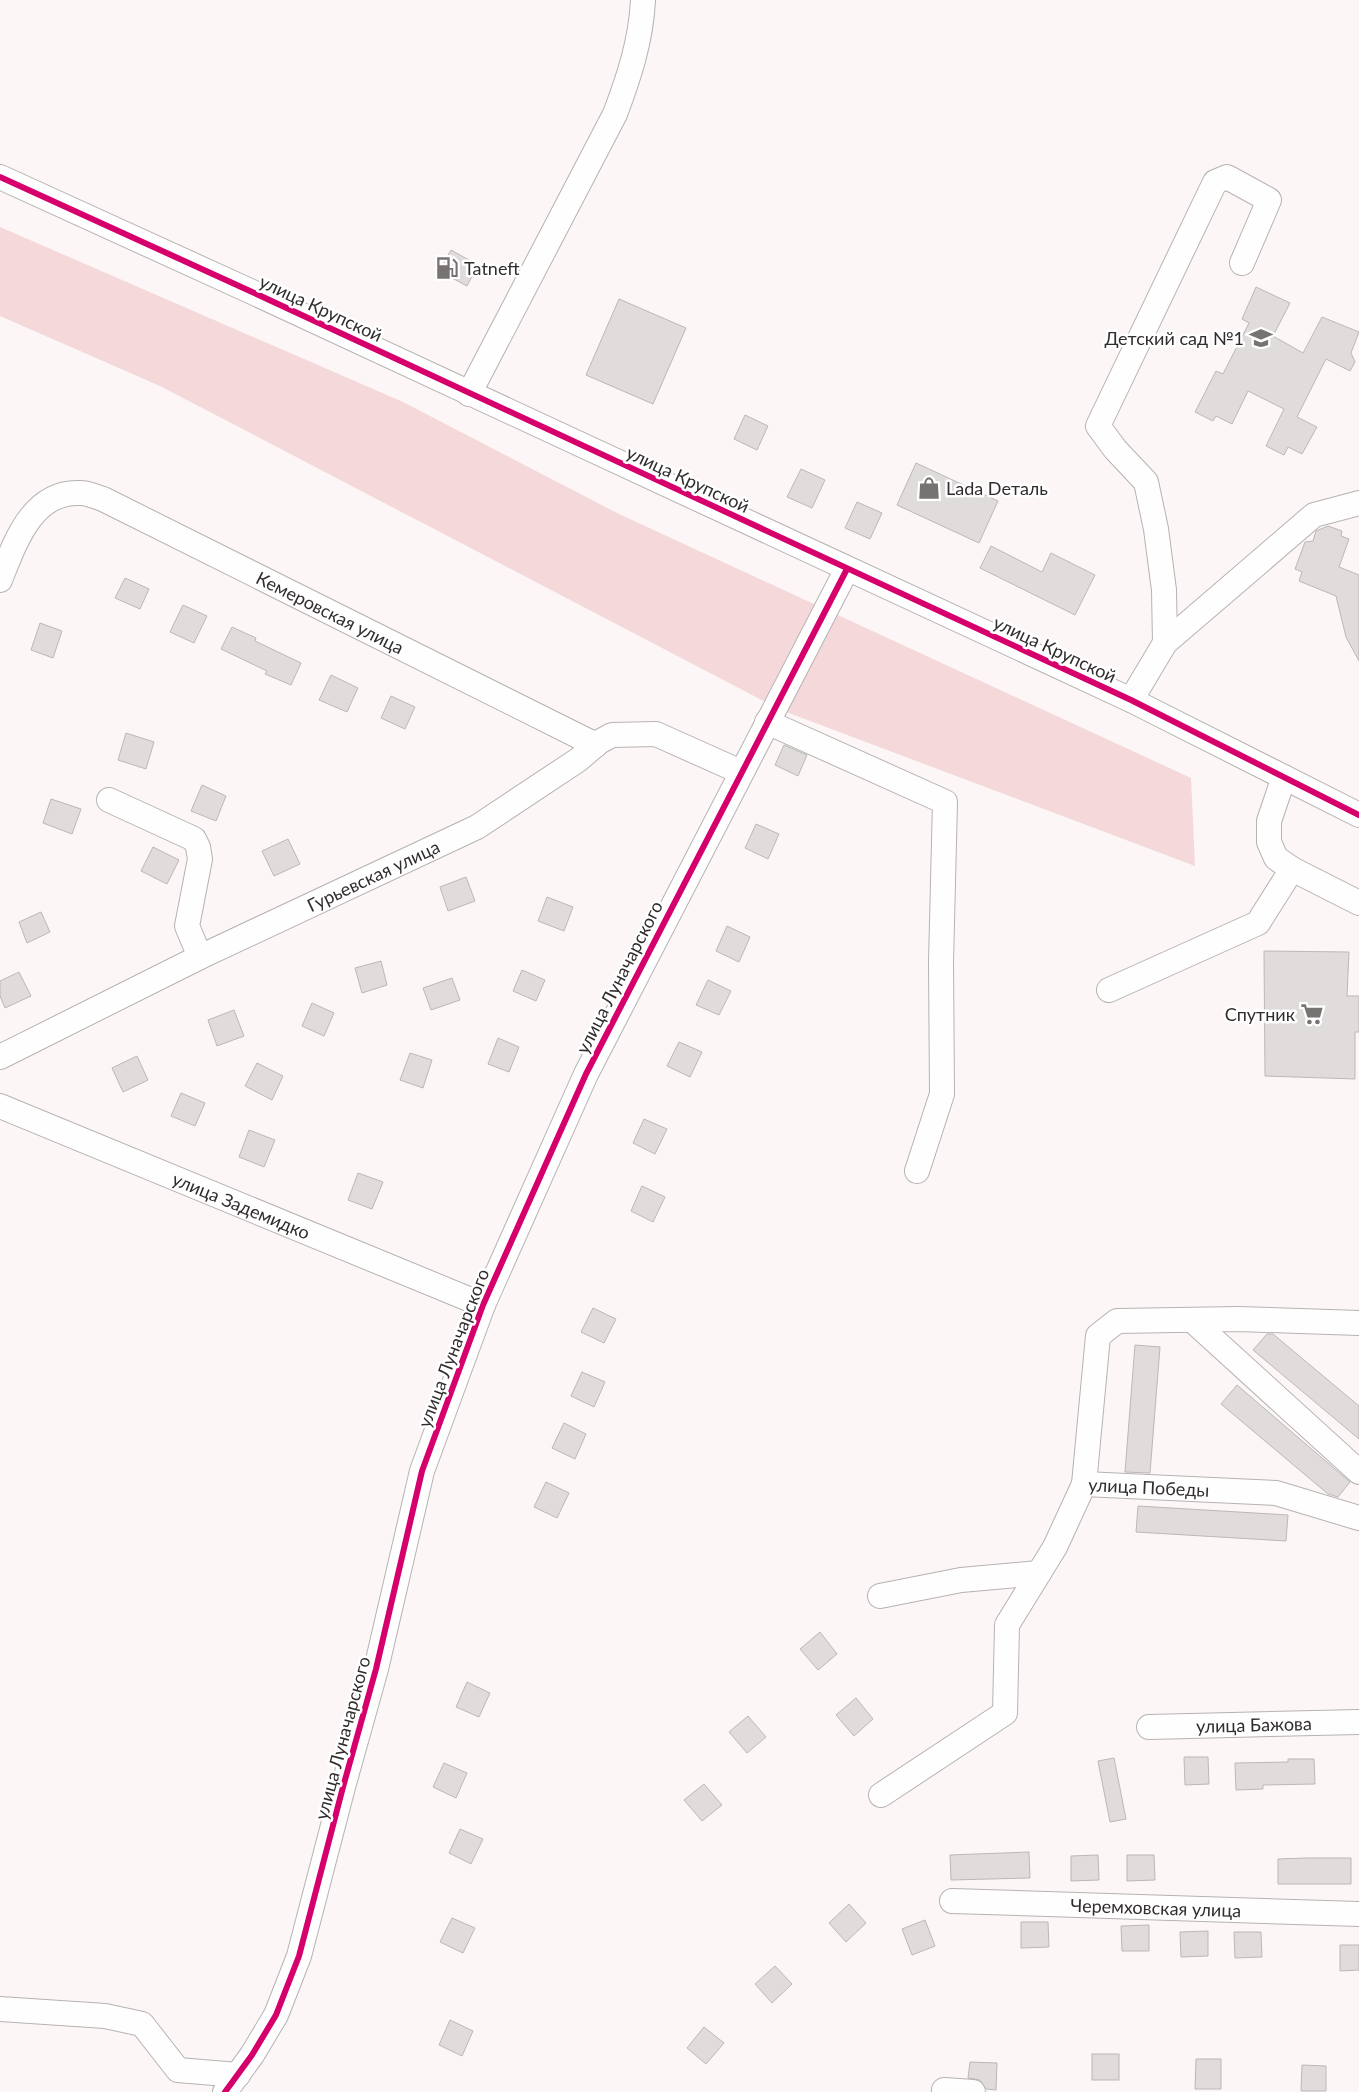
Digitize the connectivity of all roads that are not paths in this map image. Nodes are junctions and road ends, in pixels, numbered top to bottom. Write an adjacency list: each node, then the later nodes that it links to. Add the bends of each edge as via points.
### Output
1 (644, 0): 4 (street, via 642,28 631,73 615,114)
2 (0, 177): 4 (street, улица Крупской)
3 (1242, 263): 8 (street, via 1269,200 1227,177 1215,182 1098,426 1146,482 1164,590)
4 (469, 394): 6 (street, улица Крупской)
5 (1359, 503): 8 (street, via 1314,516)
6 (847, 569): 9 (street, улица Крупской); 10 (street, улица Луначарского)
7 (0, 580): 11 (street, Кемеровская улица, via 29,518 44,503 60,496 81,493 103,499)
8 (1165, 643): 9 (street)
9 (1131, 700): 13 (street, улица Крупской)
10 (767, 722): 12 (street, улица Луначарского); 22 (street, via 945,802 942,1094)
11 (596, 745): 12 (street, Гурьевская улица, via 612,735 656,734); 18 (street, Гурьевская улица, via 477,827)
12 (741, 772): 23 (street, улица Луначарского, via 586,1074)
13 (1284, 778): 15 (street, улица Крупской); 16 (street, via 1269,821 1269,842 1276,858)
14 (109, 800): 18 (street, via 194,839 200,859 187,926)
15 (1359, 815)
16 (1292, 870): 17 (street); 19 (street, via 1258,924)
17 (1359, 902)
18 (200, 957): 20 (street, Гурьевская улица)
19 (1110, 990)
20 (0, 1057)
21 (0, 1106): 23 (street, улица Задемидко)
22 (917, 1171)
23 (483, 1304): 37 (street, улица Луначарского, via 422,1471 376,1669 299,1956 276,2015)
24 (1192, 1320): 25 (street); 26 (street); 27 (street, улица Победы, via 1117,1321 1098,1336)
25 (1359, 1323)
26 (1359, 1472)
27 (1084, 1484): 28 (street, улица Победы, via 1276,1493); 29 (street, via 1055,1547)
28 (1359, 1518)
29 (1039, 1573): 30 (street, via 961,1580); 33 (street, via 1007,1625 1005,1713)
30 (880, 1596)
31 (1359, 1722): 32 (street, улица Бажова)
32 (1149, 1727)
33 (881, 1795)
34 (952, 1901): 35 (street, Черемховская улица)
35 (1359, 1914)
36 (0, 2009): 37 (street, via 105,2016 142,2024 178,2070)
37 (231, 2084)
38 (944, 2090): 39 (street)
39 (973, 2092)

